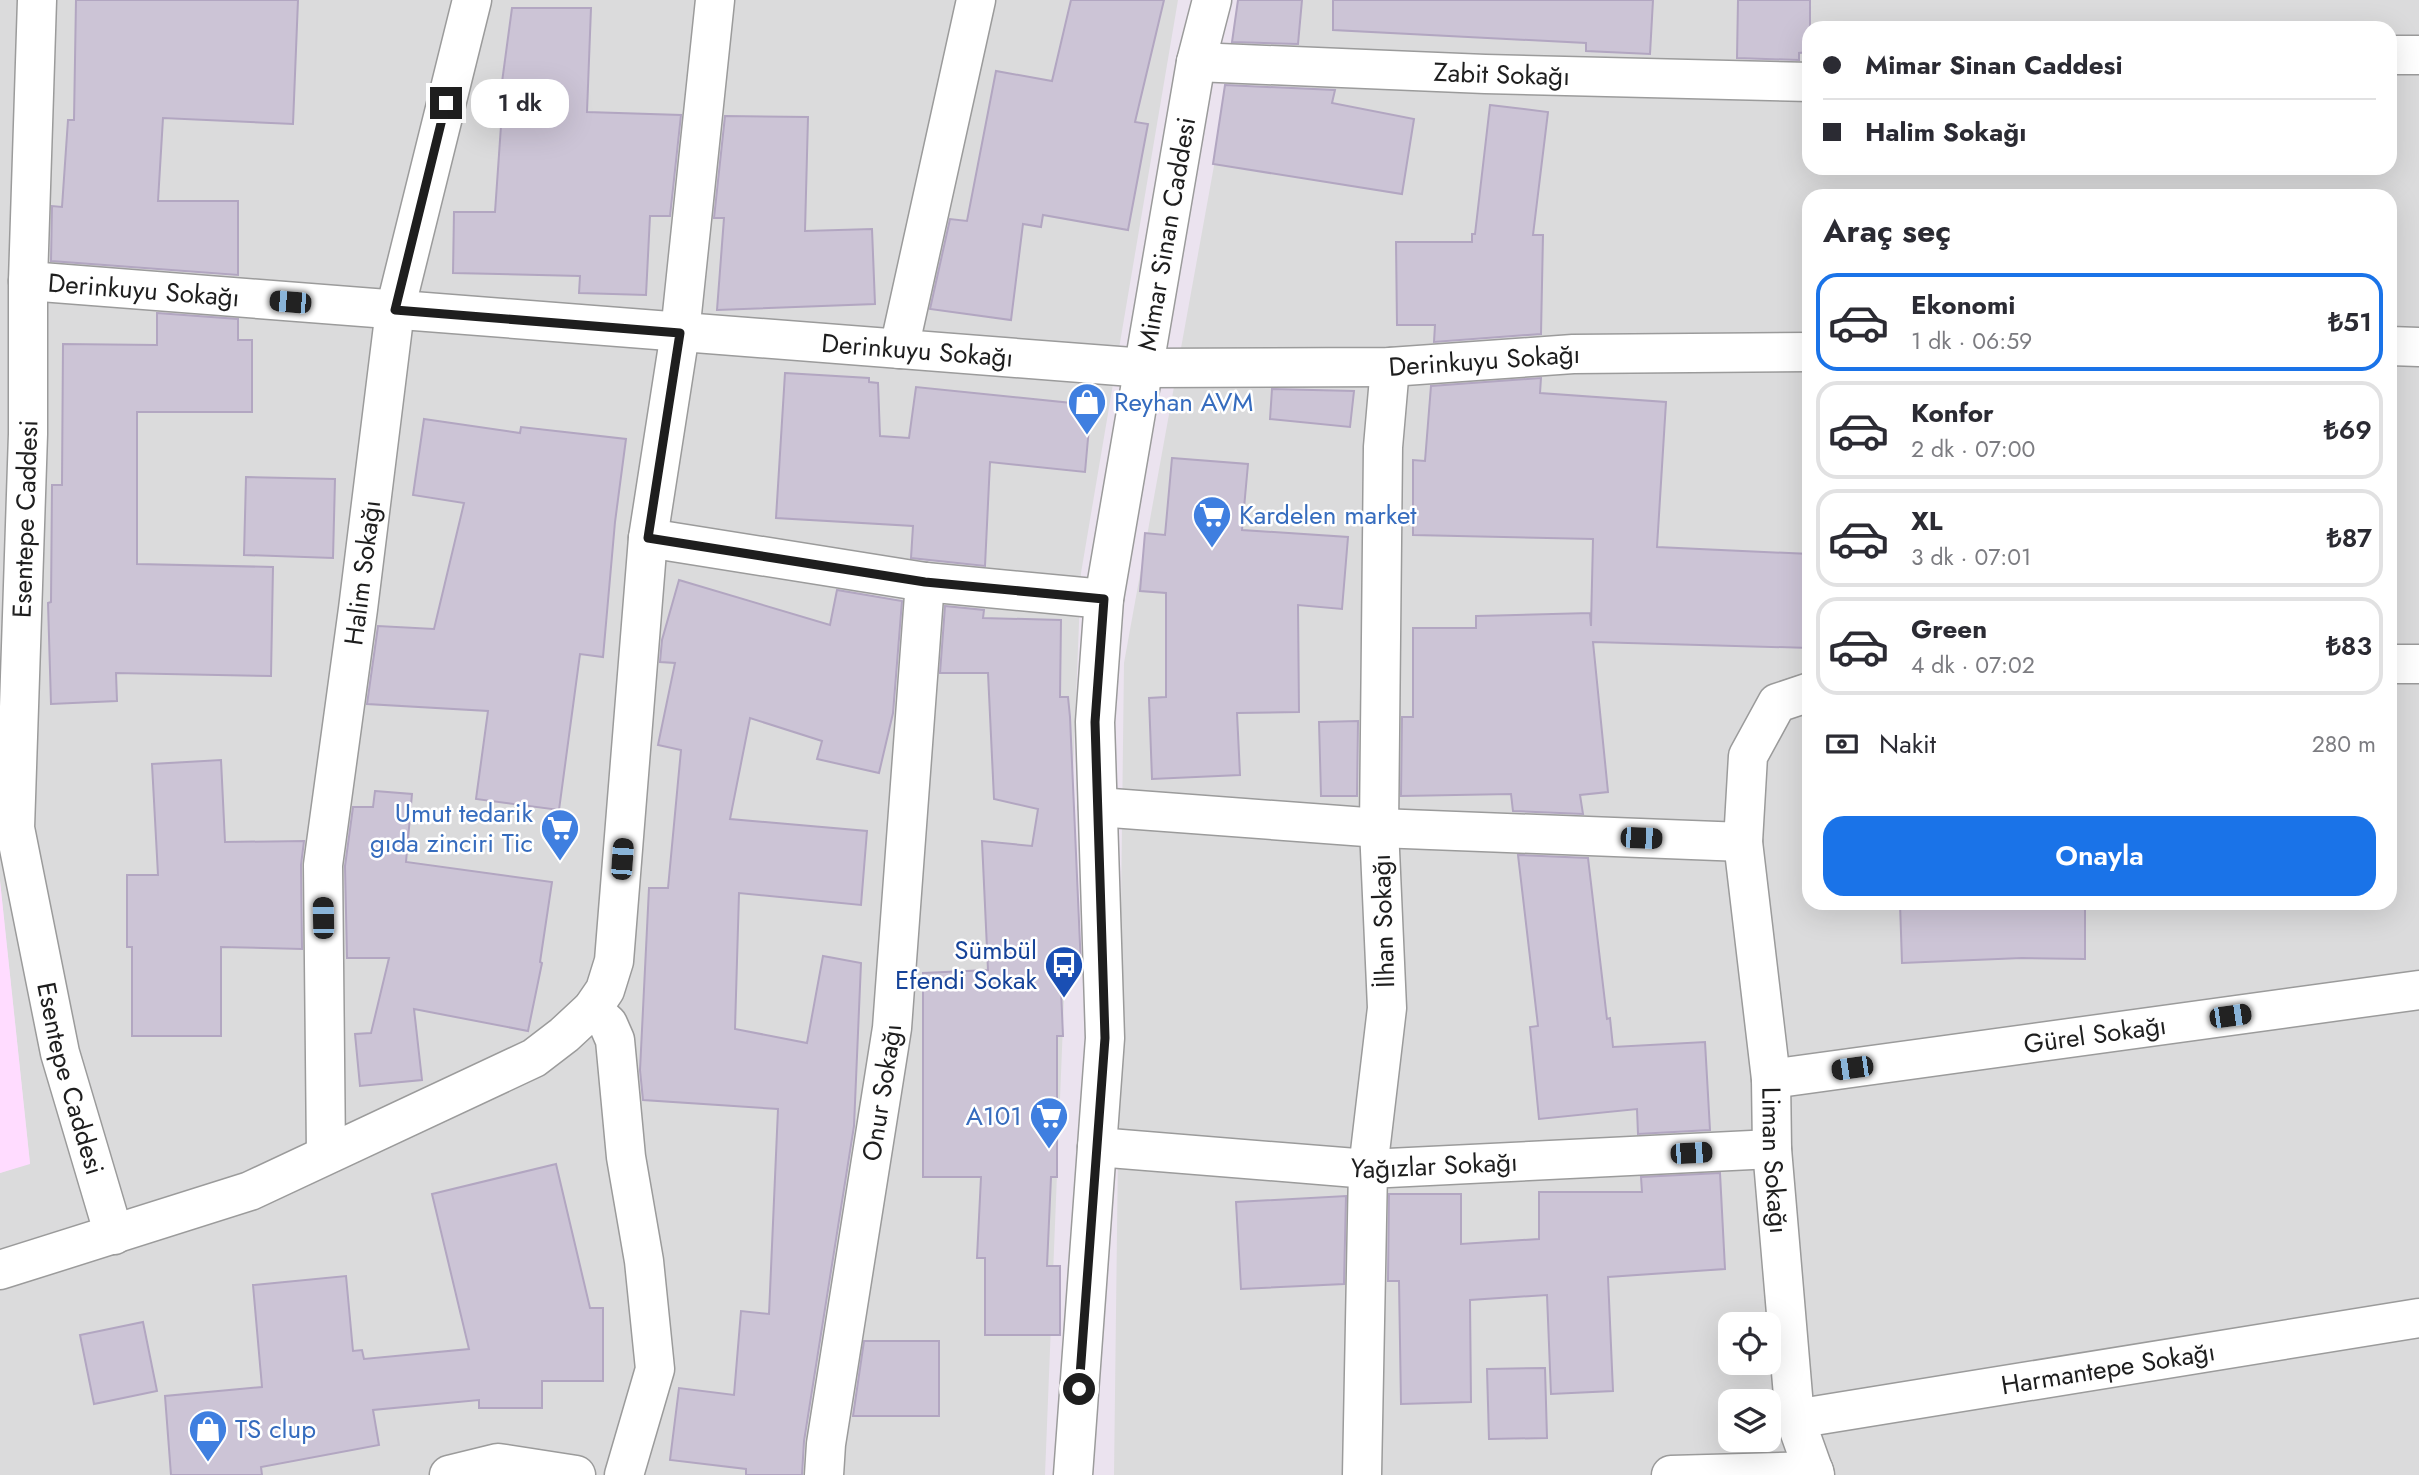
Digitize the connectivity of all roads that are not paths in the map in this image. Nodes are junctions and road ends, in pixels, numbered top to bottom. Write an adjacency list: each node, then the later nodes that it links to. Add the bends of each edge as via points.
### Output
1 (37, 0): 10 (street, Esentepe Caddesi)
2 (472, 0): 11 (street, Halim Sokağı)
3 (715, 0): 12 (street)
4 (976, 0): 15 (street)
5 (1212, 0): 8 (street, Mimar Sinan Caddesi)
6 (2397, 55): 7 (street)
7 (2419, 55)
8 (1196, 62): 9 (street, Zabit Sokağı); 18 (street, Mimar Sinan Caddesi)
9 (1802, 82)
10 (27, 281): 11 (street, Derinkuyu Sokağı); 35 (street, Esentepe Caddesi, via 28,434 15,828 60,1053)
11 (395, 310): 12 (street, Derinkuyu Sokağı); 33 (street, Halim Sokağı, via 323,865)
12 (680, 333): 15 (street, Derinkuyu Sokağı); 19 (street)
13 (2397, 346): 14 (street)
14 (2419, 347)
15 (899, 349): 18 (street, Derinkuyu Sokağı)
16 (1802, 352): 17 (street, Derinkuyu Sokağı, via 1573,355)
17 (1391, 367): 18 (street, Derinkuyu Sokağı); 26 (street, İlhan Sokağı, via 1383,447)
18 (1144, 368): 21 (street, Mimar Sinan Caddesi)
19 (648, 538): 20 (street); 29 (street, via 614,961)
20 (925, 582): 21 (street); 43 (street, Onur Sokağı, via 892,1028)
21 (1104, 599): 25 (street, Mimar Sinan Caddesi, via 1095,722)
22 (2397, 664): 23 (street)
23 (2419, 664)
24 (1802, 695): 27 (street, Liman Sokağı, via 1777,703 1748,756)
25 (1098, 807): 26 (street); 31 (street, Mimar Sinan Caddesi, via 1105,1038)
26 (1379, 828): 27 (street); 34 (street, İlhan Sokağı, via 1387,1008)
27 (1743, 842): 30 (street, Liman Sokağı)
28 (2419, 990): 30 (street, Gürel Sokağı)
29 (593, 1009): 33 (street, via 534,1058); 42 (street, via 608,1024 615,1040 655,1369)
30 (1771, 1079): 32 (street, Liman Sokağı)
31 (1097, 1147): 34 (street, Yağızlar Sokağı); 44 (street, Mimar Sinan Caddesi)
32 (1772, 1149): 34 (street, Yağızlar Sokağı); 38 (street, Liman Sokağı)
33 (326, 1154): 35 (street, via 250,1191)
34 (1368, 1169): 45 (street, İlhan Sokağı)
35 (114, 1235): 36 (street)
36 (0, 1270)
37 (2419, 1318): 38 (street, Harmantepe Sokağı)
38 (1795, 1419): 39 (street, Liman Sokağı)
39 (1815, 1473): 46 (street)
40 (449, 1475): 41 (street, via 498,1463)
41 (576, 1475)
42 (624, 1475)
43 (824, 1475)
44 (1073, 1475)
45 (1362, 1475)
46 (1671, 1475)

